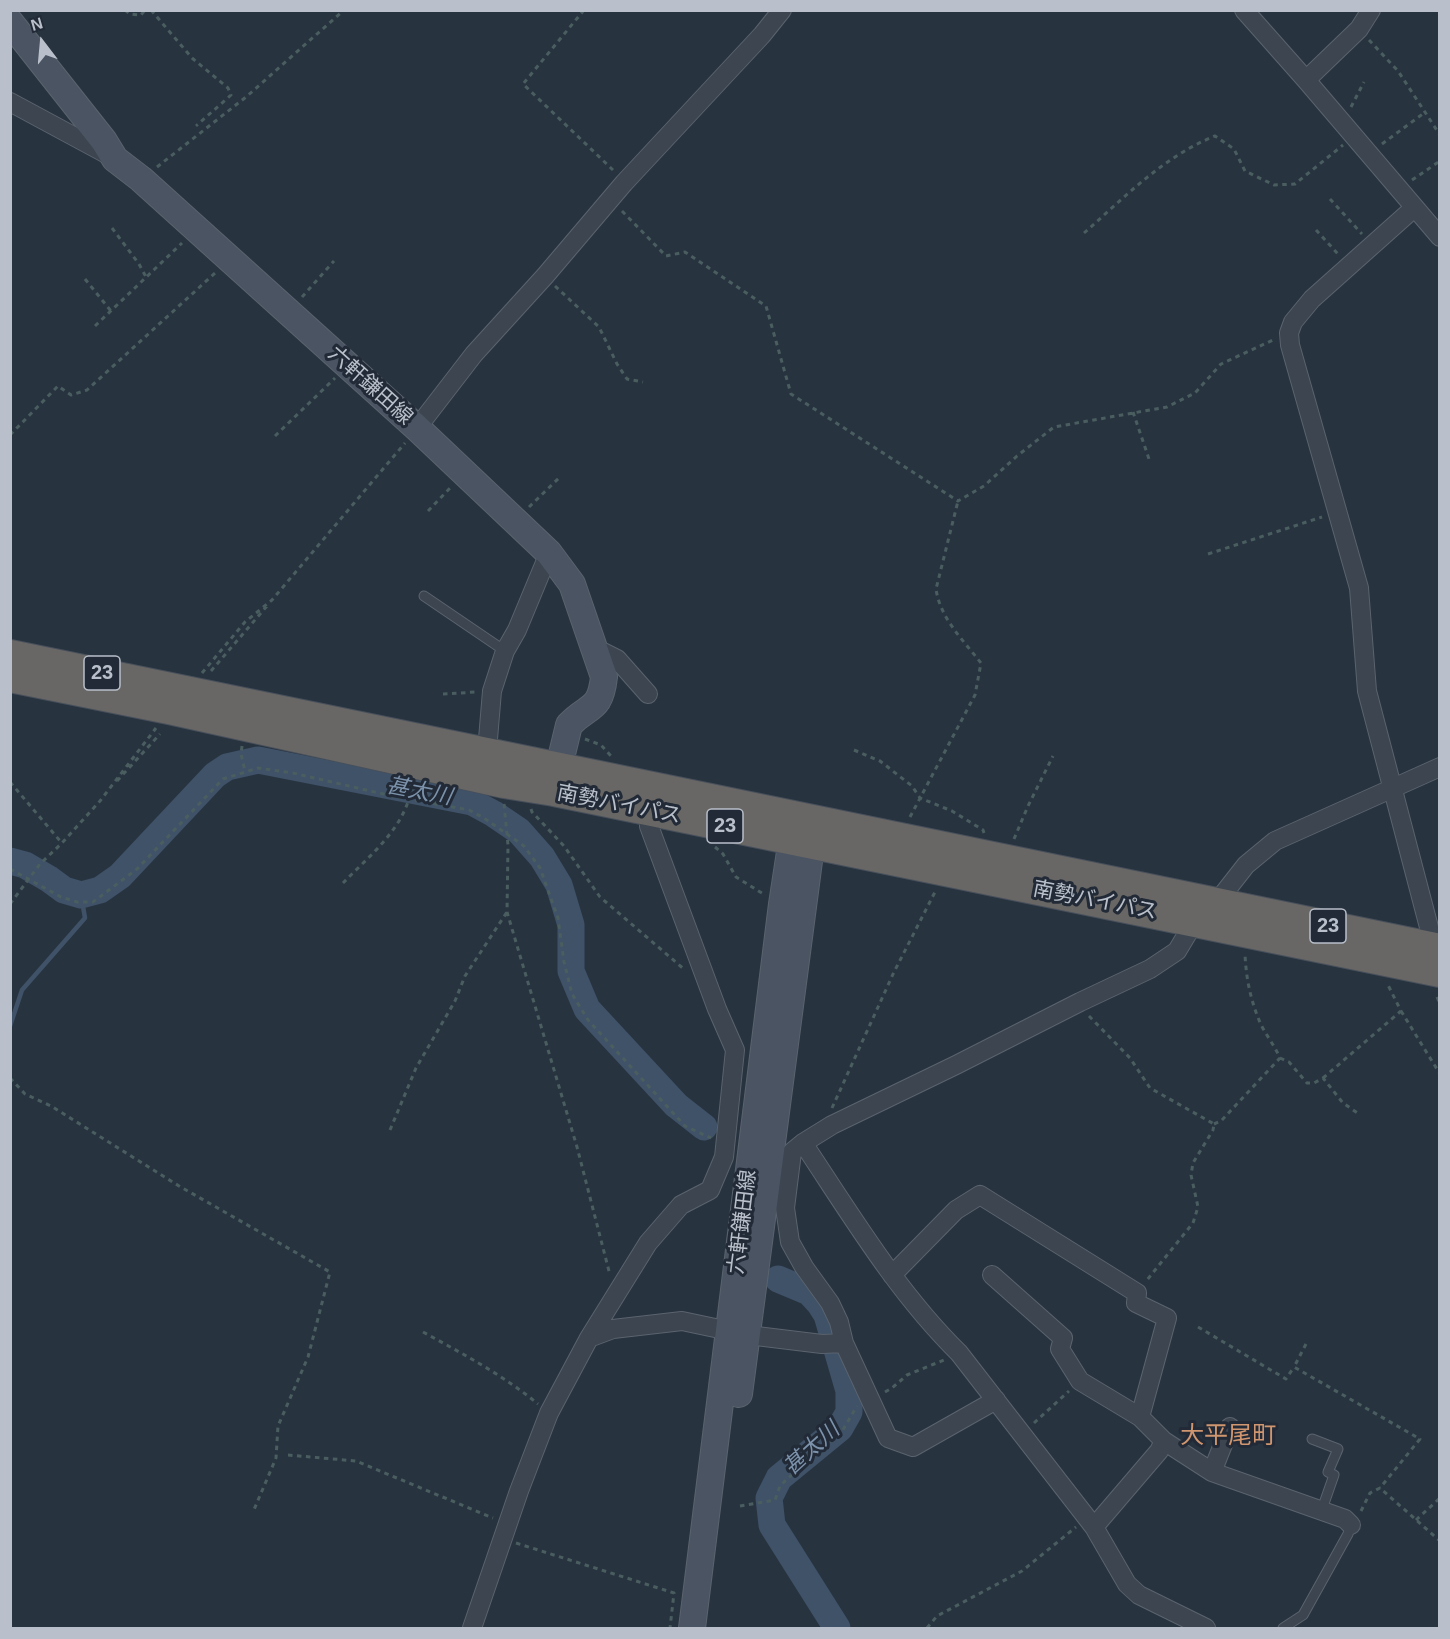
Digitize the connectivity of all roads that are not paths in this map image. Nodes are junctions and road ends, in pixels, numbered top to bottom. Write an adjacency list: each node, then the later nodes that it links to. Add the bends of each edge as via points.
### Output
1 (782, 10): 10 (street, via 474,354)
2 (1244, 10): 5 (street)
3 (1371, 10): 5 (street, via 1359,29)
4 (10, 22): 7 (main road, 六軒鎌田線)
5 (1306, 80): 8 (street)
6 (10, 102): 7 (street)
7 (115, 159): 10 (main road, 六軒鎌田線)
8 (1414, 208): 9 (street); 21 (street, via 1312,299 1289,333 1359,588 1367,691)
9 (1440, 237)
10 (417, 428): 11 (main road, 六軒鎌田線)
11 (549, 554): 13 (main road, 六軒鎌田線, via 572,584); 14 (street)
12 (424, 596): 14 (lane)
13 (593, 647): 17 (street, via 617,659); 20 (main road, 六軒鎌田線, via 604,677 602,693 596,705 569,725)
14 (505, 651): 18 (street, via 492,691)
15 (10, 655): 20 (highway, 南勢バイパス / 23, via 202,681)
16 (10, 677): 20 (highway, 南勢バイパス / 23, via 504,783)
17 (648, 694)
18 (488, 739)
19 (1440, 767): 21 (street)
20 (547, 787): 23 (highway, 南勢バイパス / 23)
21 (1394, 789): 24 (street, via 1275,841 1246,865); 25 (street)
22 (649, 826): 30 (street, via 735,1050 724,1157 710,1190 681,1205 648,1243)
23 (803, 830): 24 (highway, 南勢バイパス / 23); 29 (main road, 六軒鎌田線)
24 (1206, 912): 25 (highway, 南勢バイパス / 23); 26 (street, via 1177,951 1150,969)
25 (1438, 967)
26 (802, 1143): 27 (street); 31 (street, via 792,1152 789,1169 785,1208 790,1242 830,1303)
27 (892, 1275): 32 (street); 33 (street, via 956,1210 980,1195 1137,1293 1136,1303 1167,1318)
28 (992, 1275): 33 (street, via 1063,1338 1060,1349 1080,1382)
29 (739, 1332): 30 (street, via 682,1321 613,1329); 31 (street, via 822,1344); 42 (main road, 六軒鎌田線); 43 (main road, 六軒鎌田線)
30 (590, 1338): 41 (street, via 549,1413)
31 (844, 1343): 32 (street, via 888,1438 913,1447)
32 (996, 1400): 39 (street)
33 (1140, 1417): 36 (street)
34 (1230, 1427): 37 (street)
35 (1312, 1439): 38 (lane, via 1338,1449 1328,1472 1334,1475)
36 (1164, 1441): 37 (street); 39 (street)
37 (1212, 1472): 38 (street)
38 (1321, 1512): 40 (street, via 1346,1519)
39 (1091, 1523): 44 (street, via 1121,1574 1139,1595)
40 (1352, 1525): 45 (lane, via 1303,1616)
41 (472, 1629)
42 (692, 1629)
43 (706, 1629)
44 (1206, 1629)
45 (1283, 1629)

